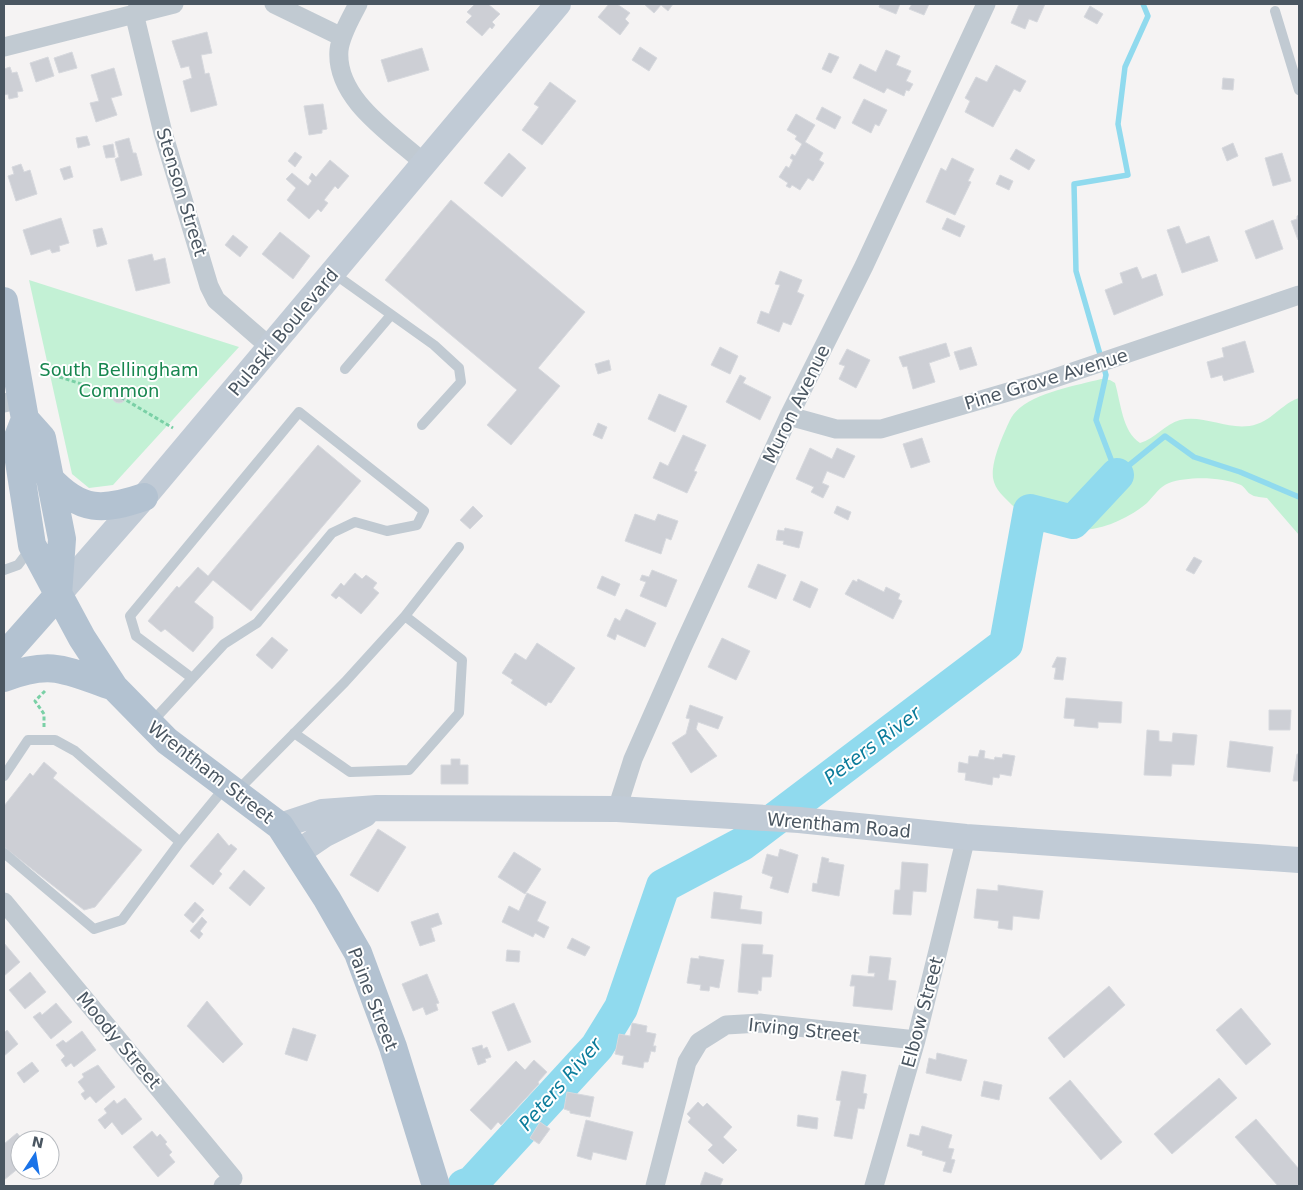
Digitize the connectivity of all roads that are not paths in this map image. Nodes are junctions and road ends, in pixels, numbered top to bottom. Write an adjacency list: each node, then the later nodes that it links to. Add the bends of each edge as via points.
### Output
1 (174, 4): 7 (street)
2 (274, 4): 8 (street)
3 (358, 4): 8 (street)
4 (558, 4): 11 (main road, Pulaski Boulevard)
5 (986, 4): 19 (street, Muron Avenue, via 864,266)
6 (1275, 11): 10 (lane)
7 (134, 13): 9 (street); 16 (street, Stenson Street, via 163,133 209,286 216,300)
8 (342, 37): 11 (street, via 340,60 347,86 364,110)
9 (4, 47)
10 (1299, 90)
11 (424, 163): 12 (main road, Pulaski Boulevard)
12 (333, 272): 15 (lane); 16 (main road, Pulaski Boulevard)
13 (1299, 295): 19 (street, Pine Grove Avenue, via 1046,381 882,429 836,429)
14 (4, 301): 18 (main road)
15 (391, 315): 17 (lane); 20 (lane, via 434,344 459,368 461,382)
16 (270, 347): 22 (main road, Pulaski Boulevard)
17 (345, 369)
18 (17, 407): 21 (main road, via 42,438); 23 (main road, Wrentham Street, via 16,442)
19 (789, 416): 37 (street, Muron Avenue, via 633,759)
20 (422, 425)
21 (50, 479): 22 (main road, via 72,499 93,507 112,506); 26 (main road, via 62,539)
22 (144, 497): 26 (main road, Pulaski Boulevard)
23 (32, 545): 25 (lane, via 24,559); 26 (main road, Wrentham Street)
24 (458, 547): 27 (lane)
25 (4, 570)
26 (58, 595): 28 (main road, Pulaski Boulevard); 31 (main road, Wrentham Street)
27 (406, 616): 33 (lane); 33 (lane, via 462,660 460,713 409,770 350,772)
28 (4, 656)
29 (4, 678): 31 (main road, via 35,668 53,667)
30 (192, 678): 30 (lane, via 224,644 257,623 332,533 355,522 387,531 417,526 424,511 299,412 130,616 136,636); 32 (lane)
31 (114, 687): 32 (main road, Wrentham Street)
32 (149, 724): 35 (main road, Wrentham Street)
33 (294, 733): 35 (lane)
34 (4, 776): 40 (lane, via 28,740 54,740 75,751)
35 (231, 789): 38 (main road, Wrentham Street); 40 (lane)
36 (377, 808): 37 (main road, Wrentham Road); 38 (main road, Wrentham Road, via 322,812); 42 (main road, Wrentham Road)
37 (617, 809): 39 (main road, Wrentham Road, via 799,820)
38 (280, 826): 42 (main road, Paine Street)
39 (966, 837): 43 (main road, Wrentham Road); 45 (street, Elbow Street)
40 (180, 842): 41 (lane, via 122,920 94,929)
41 (4, 853)
42 (297, 853): 47 (main road, Paine Street, via 358,953 393,1047)
43 (1299, 860)
44 (4, 902): 46 (street, Moody Street)
45 (916, 1040): 48 (street, Irving Street, via 760,1023 726,1025 699,1042 688,1062); 49 (street, Elbow Street)
46 (228, 1182)
47 (435, 1184)
48 (655, 1186)
49 (874, 1186)

